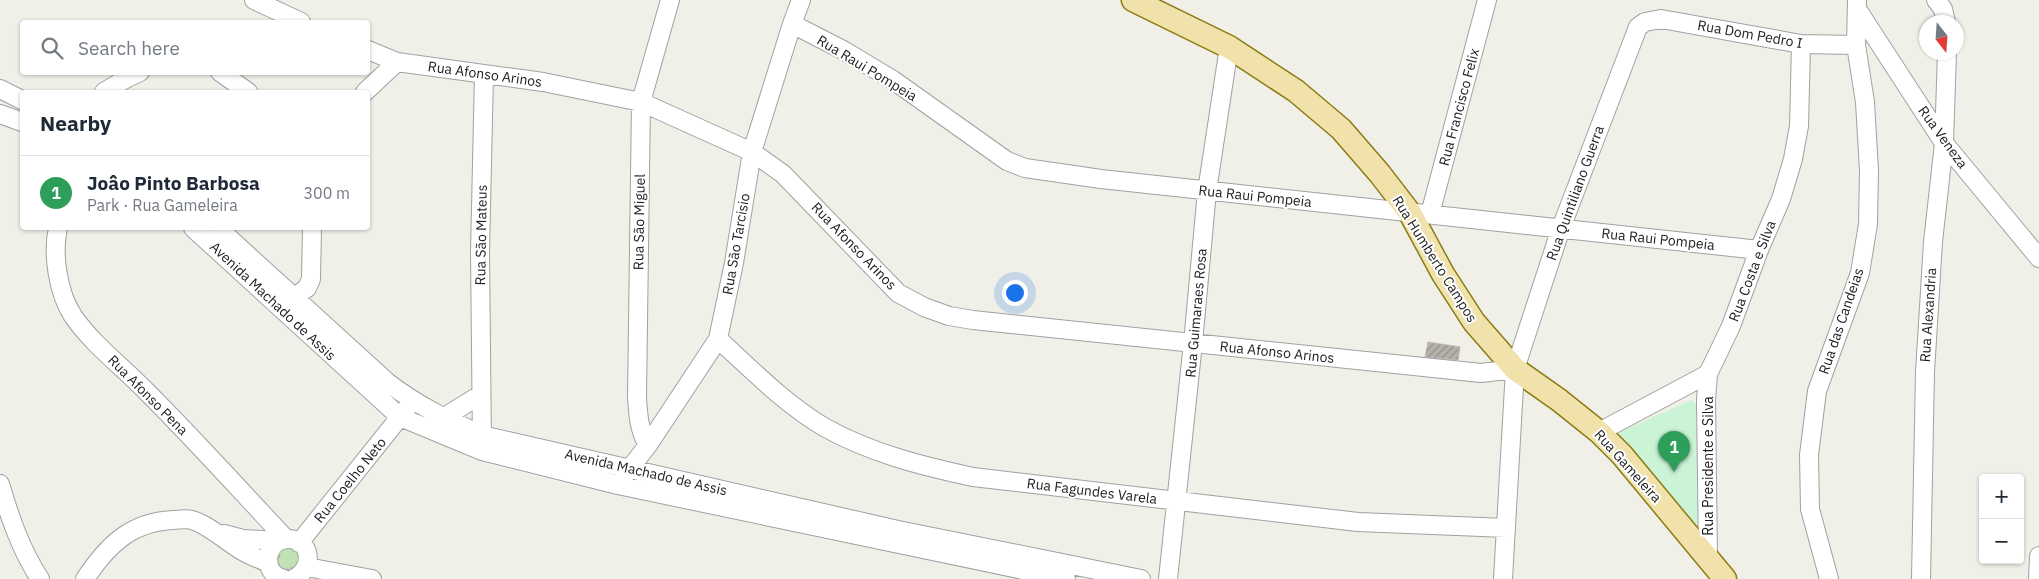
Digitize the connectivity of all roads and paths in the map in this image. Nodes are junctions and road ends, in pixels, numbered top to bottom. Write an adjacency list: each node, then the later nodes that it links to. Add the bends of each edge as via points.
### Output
1 (254, 0): 9 (street)
2 (670, 0): 24 (street, Rua São Miguel)
3 (802, 0): 11 (street, Rua São Tarcisio)
4 (1133, 0): 14 (main road, Rua Humberto Campos)
5 (1487, 0): 30 (street, Rua Francisco Felix)
6 (1936, 0): 8 (street)
7 (1857, 5): 13 (street, Rua das Candeias); 27 (street, Rua Veneza)
8 (1944, 15)
9 (297, 20)
10 (1645, 22): 12 (street, Rua Dom Pedro I, via 1661,19 1678,21); 31 (street, Rua Quintiliano Guerra, via 1638,27)
11 (792, 24): 28 (street, Rua São Tarcisio); 29 (street, Rua Raui Pompeia, via 893,80 1007,161 1062,174)
12 (1801, 44): 13 (street, Rua Dom Pedro I); 36 (street, Rua Costa e Silva, via 1800,126 1781,198)
13 (1856, 45): 71 (street, Rua das Candeias, via 1865,102 1868,224 1860,273 1817,390 1809,455 1810,509)
14 (1229, 47): 29 (street, Rua Guimaraes Rosa); 30 (main road, Rua Humberto Campos, via 1296,91 1340,129)
15 (370, 51): 17 (street, Rua Afonso Arinos)
16 (1947, 60): 27 (street, Rua Alexandria)
17 (397, 62): 18 (street, Rua Afonso Arinos); 23 (street)
18 (484, 74): 24 (street, Rua Afonso Arinos); 44 (street, Rua São Mateus)
19 (133, 75): 21 (street)
20 (224, 75): 22 (street)
21 (107, 90)
22 (245, 90)
23 (367, 90)
24 (641, 102): 28 (street, Rua Afonso Arinos); 50 (street, Rua São Miguel, via 636,397 640,425)
25 (2, 114): 26 (street)
26 (20, 121)
27 (1944, 143): 37 (street, Rua Veneza); 72 (street, Rua Alexandria, via 1932,242 1924,372)
28 (752, 152): 40 (street, Rua São Tarcisio); 41 (street, Rua Afonso Arinos, via 783,174 898,293 924,307 973,320)
29 (1207, 191): 30 (street, Rua Raui Pompeia); 41 (street, Rua Guimaraes Rosa)
30 (1420, 213): 31 (street, Rua Raui Pompeia); 42 (main road, Rua Humberto Campos, via 1443,274 1474,322)
31 (1561, 228): 36 (street, Rua Raui Pompeia); 42 (street, Rua Quintiliano Guerra)
32 (57, 230): 57 (street, Rua Afonso Pena, via 57,273 72,315)
33 (195, 230): 39 (street, Avenida Machado de Assis)
34 (220, 230): 38 (street, Avenida Machado de Assis)
35 (312, 230): 38 (street, via 311,279 307,288)
36 (1759, 250): 43 (street, Rua Costa e Silva, via 1731,326)
37 (2039, 258)
38 (294, 298): 39 (street); 45 (street, Avenida Machado de Assis)
39 (278, 307): 46 (street, Avenida Machado de Assis)
40 (718, 339): 50 (street, Rua São Tarcisio); 54 (street, Rua Fagundes Varela, via 786,401 825,427 908,462 973,477)
41 (1193, 343): 42 (street, Rua Afonso Arinos, via 1481,373); 54 (street, Rua Guimaraes Rosa)
42 (1515, 369): 48 (main road, Rua Gameleira); 55 (street)
43 (1708, 374): 48 (street); 59 (street, Rua Presidente e Silva)
44 (480, 395): 47 (street); 49 (street, Rua São Mateus)
45 (412, 401): 46 (street, Rua Coelho Neto); 47 (street, Avenida Machado de Assis)
46 (400, 417): 49 (street, Avenida Machado de Assis); 57 (street, Rua Coelho Neto)
47 (443, 418): 49 (street, Avenida Machado de Assis)
48 (1599, 432): 59 (main road, Rua Gameleira)
49 (482, 443): 51 (street, Avenida Machado de Assis); 53 (street, Avenida Machado de Assis)
50 (648, 445): 51 (street, Rua São Tarcisio)
51 (630, 468): 53 (street, Rua São Tarcisio); 67 (street, Avenida Machado de Assis, via 898,530)
52 (0, 484): 62 (street, via 29,563)
53 (618, 485): 66 (street, Avenida Machado de Assis)
54 (1176, 501): 55 (street, Rua Fagundes Varela, via 1358,522); 68 (street, Rua Guimaraes Rosa)
55 (1506, 528): 69 (street)
56 (216, 533): 57 (street); 60 (street, via 243,552); 63 (street, via 190,519 142,526 119,538 103,552)
57 (288, 541): 60 (street, via 270,550); 61 (street, via 307,553)
58 (2039, 556): 73 (street)
59 (1708, 557): 70 (main road, Rua Gameleira)
60 (268, 563): 64 (street, via 270,569)
61 (307, 566): 64 (street, via 304,572); 65 (street)
62 (40, 579)
63 (85, 579)
64 (284, 579)
65 (372, 579)
66 (1066, 579)
67 (1142, 579)
68 (1168, 579)
69 (1503, 579)
70 (1725, 579)
71 (1829, 579)
72 (1921, 579)
73 (2038, 579)

